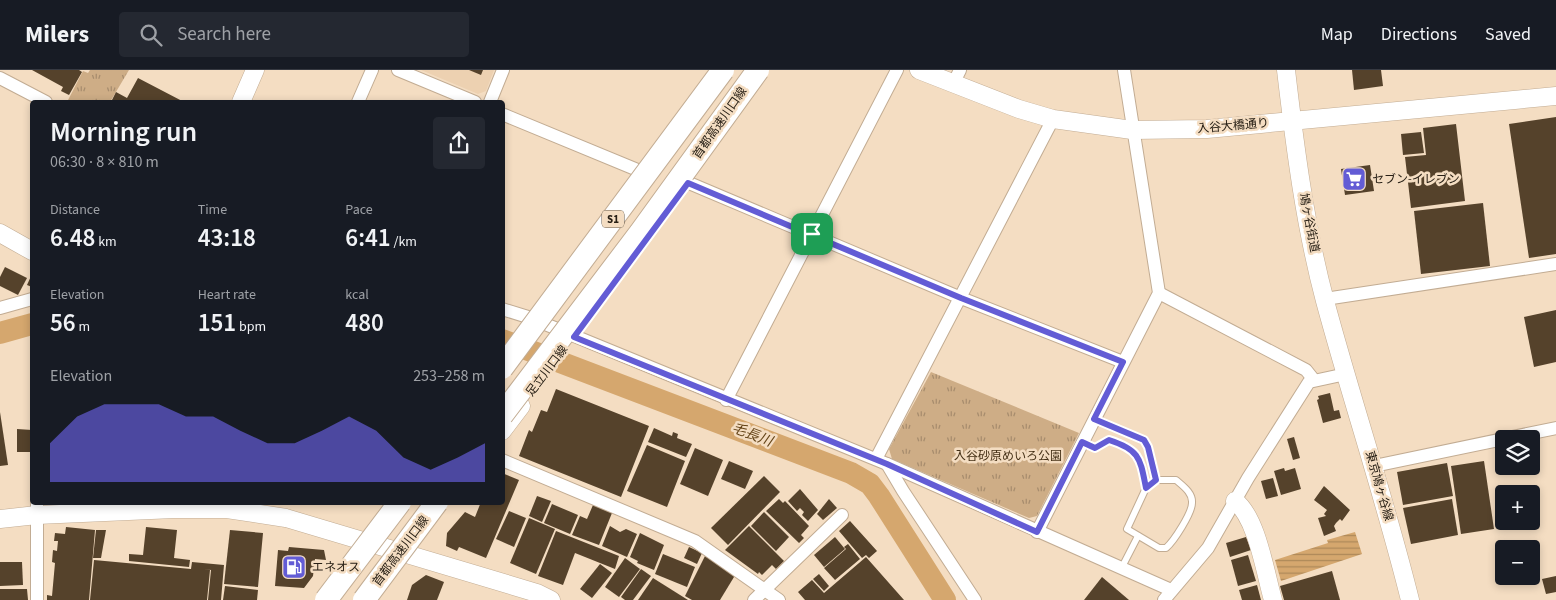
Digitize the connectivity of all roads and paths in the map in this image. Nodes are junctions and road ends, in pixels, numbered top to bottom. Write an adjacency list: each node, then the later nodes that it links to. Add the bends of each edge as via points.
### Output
1 (254, 70): 17 (main road)
2 (372, 70): 18 (street)
3 (398, 70): 19 (street)
4 (503, 70): 20 (street)
5 (713, 70): 25 (main road)
6 (723, 70): 41 (highway, S1, bridge)
7 (758, 70): 45 (highway, 首都高速川口線 / S1, bridge, via 646,226)
8 (770, 70): 26 (main road, 足立川口線)
9 (897, 70): 28 (street)
10 (919, 70): 13 (main road, 入谷大橋通り)
11 (1124, 70): 24 (street)
12 (1286, 70): 23 (main road, 鳩ヶ谷街道)
13 (956, 77): 22 (main road, 入谷大橋通り, via 1010,106)
14 (0, 78): 16 (street)
15 (1556, 96): 23 (main road, 入谷大橋通り)
16 (42, 100)
17 (242, 100)
18 (359, 100)
19 (470, 100)
20 (491, 100)
21 (505, 115): 25 (street)
22 (1053, 119): 24 (main road, 入谷大橋通り); 32 (street)
23 (1292, 122): 24 (main road, 入谷大橋通り, via 1170,131); 34 (main road, 鳩ヶ谷街道)
24 (1132, 130): 31 (street)
25 (640, 171): 37 (main road)
26 (688, 183): 28 (street); 38 (main road, 足立川口線)
27 (0, 234): 29 (main road)
28 (812, 234): 32 (street); 44 (street)
29 (30, 250)
30 (1556, 264): 34 (street)
31 (1159, 293): 40 (street); 43 (street, via 1306,370)
32 (961, 298): 40 (street); 51 (street)
33 (30, 300): 35 (street)
34 (1325, 300): 42 (main road, 鳩ヶ谷街道)
35 (0, 308)
36 (505, 310): 37 (street)
37 (528, 317): 38 (street); 39 (main road)
38 (574, 337): 44 (street); 47 (main road, 足立川口線)
39 (505, 347)
40 (1123, 362): 46 (street)
41 (505, 364)
42 (1346, 374): 43 (street); 52 (main road, 東京鳩ヶ谷線)
43 (1314, 380): 55 (street, via 1304,388)
44 (726, 400): 51 (street)
45 (505, 411)
46 (1094, 419): 49 (street); 53 (lane, via 1144,440)
47 (505, 427)
48 (1556, 428): 52 (street)
49 (1082, 442): 54 (lane, via 1095,448 1109,440 1133,450 1139,457); 64 (street)
50 (505, 461): 69 (street, via 695,541)
51 (882, 461): 64 (street); 80 (street)
52 (1374, 466): 82 (main road, 東京鳩ヶ谷線)
53 (1156, 480): 54 (lane); 65 (lane, via 1176,480 1189,492 1192,503 1173,542 1166,548 1159,548)
54 (1146, 488): 65 (lane, via 1127,529)
55 (1235, 501): 70 (street, via 1201,558); 81 (main road, via 1244,508 1250,521)
56 (386, 505): 66 (main road)
57 (398, 505): 73 (highway, bridge)
58 (408, 505): 74 (highway)
59 (435, 505): 75 (highway, 首都高速川口線, bridge)
60 (448, 505): 67 (main road)
61 (37, 509): 63 (main road); 66 (main road, via 227,509 286,518); 71 (street)
62 (842, 516): 69 (street)
63 (0, 519)
64 (1037, 532): 68 (street)
65 (1138, 536): 68 (lane)
66 (359, 540): 67 (main road); 72 (main road)
67 (411, 556): 76 (main road); 77 (main road)
68 (1121, 570): 70 (street)
69 (765, 588): 78 (street); 79 (street)
70 (1167, 595)
71 (36, 600)
72 (315, 600)
73 (326, 600)
74 (338, 600)
75 (364, 600)
76 (378, 600)
77 (551, 600)
78 (754, 600)
79 (779, 600)
80 (975, 600)
81 (1273, 600)
82 (1410, 600)

